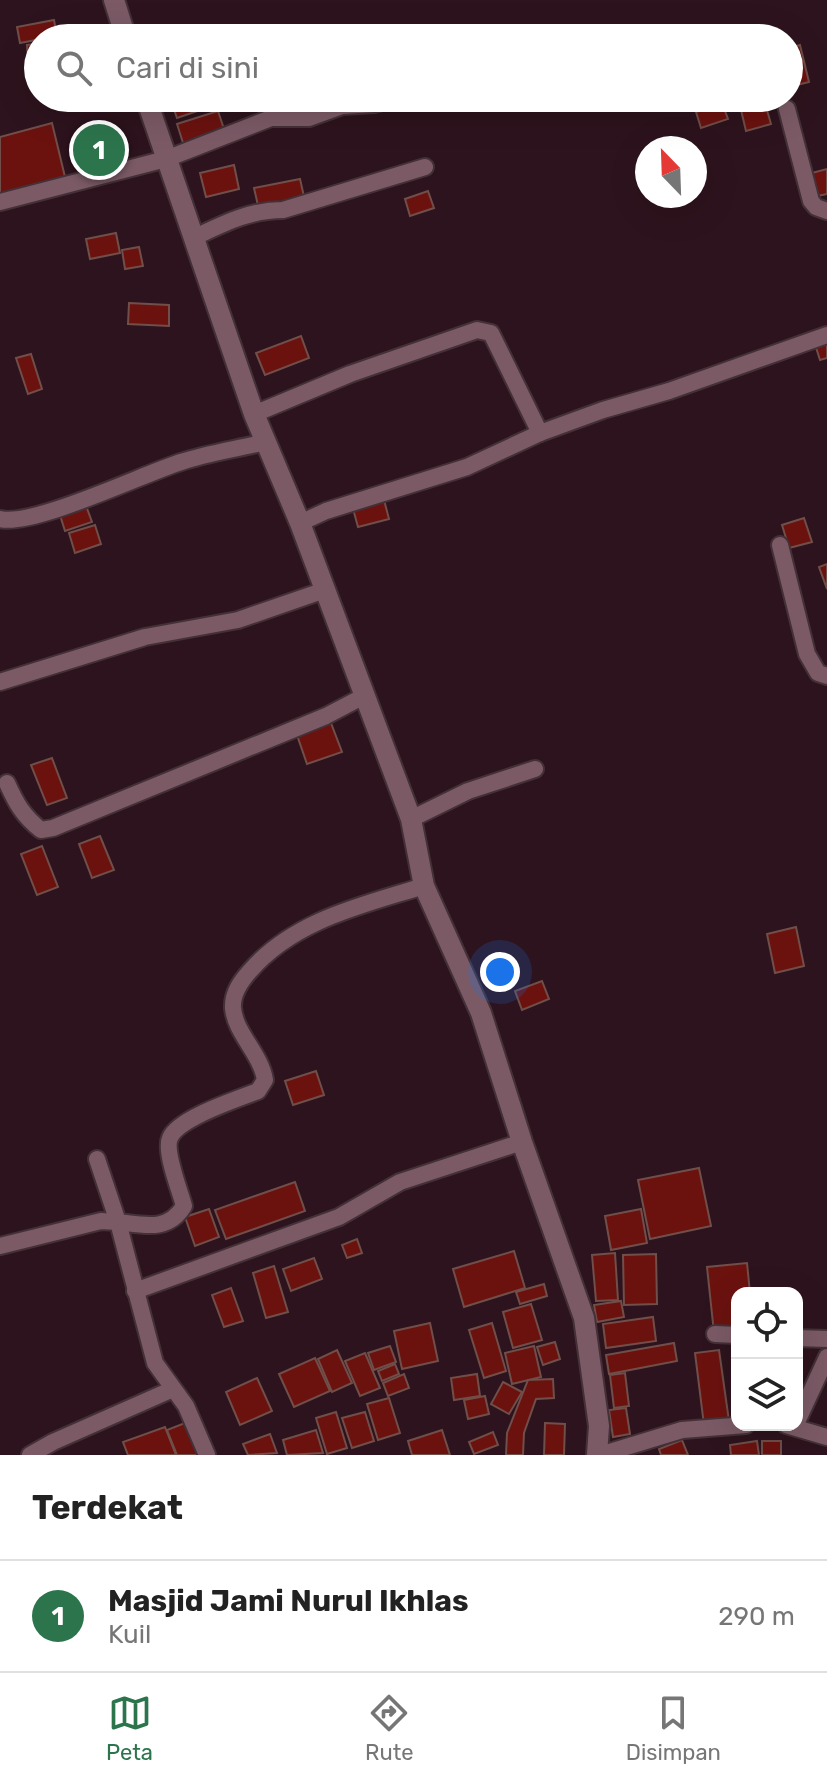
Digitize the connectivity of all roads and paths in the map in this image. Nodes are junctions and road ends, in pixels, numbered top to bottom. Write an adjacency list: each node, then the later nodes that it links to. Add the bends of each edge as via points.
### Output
1 (114, 0): 2 (street)
2 (122, 24)
3 (151, 112): 6 (street)
4 (326, 112): 6 (street, via 309,118 271,118)
5 (788, 112): 9 (street, via 811,201)
6 (166, 159): 8 (street); 10 (street)
7 (425, 167): 10 (street, via 283,210 244,215)
8 (0, 202)
9 (827, 211)
10 (193, 238): 12 (street)
11 (827, 335): 13 (street)
12 (254, 414): 13 (street, via 350,374 484,330 491,333); 14 (street)
13 (540, 433): 16 (street, via 467,467)
14 (265, 442): 15 (street, via 182,462 43,512); 16 (street)
15 (0, 519)
16 (300, 523): 18 (street)
17 (780, 545): 19 (street, via 807,654 818,673)
18 (325, 590): 20 (street, via 238,620 145,637); 21 (street)
19 (827, 676)
20 (0, 682)
21 (366, 695): 23 (street, via 53,828 41,830 30,821 18,809); 24 (street)
22 (535, 769): 24 (street, via 468,791)
23 (7, 783)
24 (411, 819): 25 (street)
25 (424, 886): 26 (street, via 481,1013); 28 (street, via 310,925 258,962 238,984 233,1008 263,1066 264,1085 179,1127 169,1139 184,1206 178,1216 162,1226)
26 (522, 1142): 30 (street, via 400,1182 339,1217); 43 (street, via 584,1318)
27 (97, 1159): 28 (street)
28 (118, 1222): 29 (street, via 101,1221); 30 (street)
29 (0, 1246)
30 (135, 1291): 36 (street, via 155,1363)
31 (715, 1334): 32 (street)
32 (731, 1335)
33 (803, 1338): 34 (street)
34 (827, 1339)
35 (827, 1357): 37 (street)
36 (173, 1389): 41 (street); 42 (street)
37 (803, 1405)
38 (731, 1426): 43 (street, via 682,1430)
39 (803, 1429): 40 (street)
40 (827, 1437)
41 (30, 1455)
42 (207, 1455)
43 (598, 1455)

